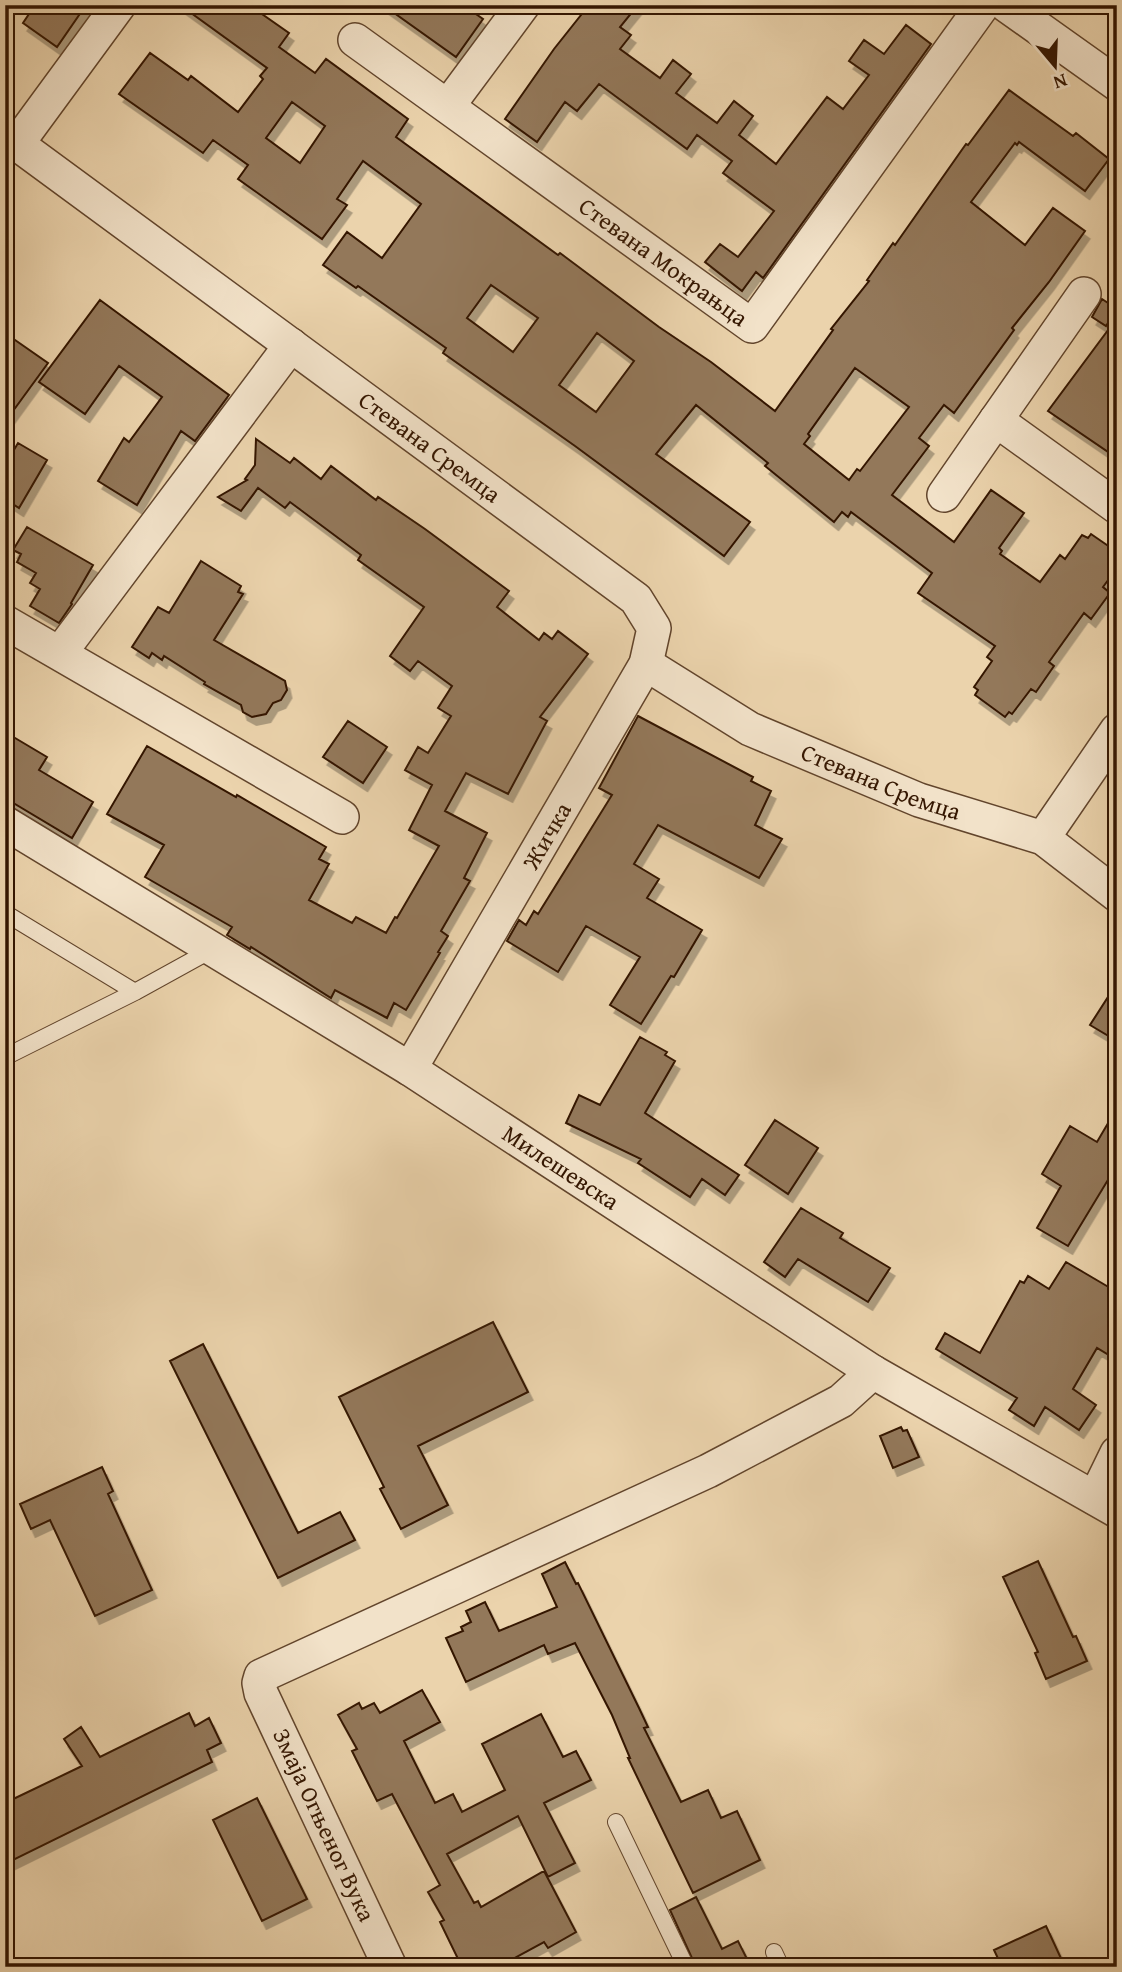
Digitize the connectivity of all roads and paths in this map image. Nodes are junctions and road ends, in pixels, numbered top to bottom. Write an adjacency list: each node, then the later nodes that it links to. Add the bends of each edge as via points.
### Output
1 (119, 5): 8 (street)
2 (523, 5): 7 (street)
3 (983, 5): 7 (street, Стевана Мокрањца, via 752,326)
4 (1006, 5): 6 (street)
5 (355, 40): 7 (street, Стевана Мокрањца)
6 (1117, 85)
7 (448, 106)
8 (11, 139): 10 (street, Стевана Сремца)
9 (1084, 294): 11 (street)
10 (291, 345): 14 (street, Стевана Сремца); 16 (street)
11 (996, 421): 12 (street); 13 (street)
12 (944, 495)
13 (1117, 507)
14 (636, 598): 17 (street, Жичка, via 654,628)
15 (5, 622): 16 (street)
16 (60, 653): 19 (street)
17 (646, 664): 21 (street, Стевана Сремца, via 750,729 919,800); 27 (street, Жичка)
18 (1117, 730): 21 (street)
19 (342, 817)
20 (5, 822): 24 (street, Милешевска)
21 (1043, 838): 22 (street, Стевана Сремца)
22 (1117, 895)
23 (5, 913): 25 (lane)
24 (213, 949): 25 (lane); 27 (street, Милешевска)
25 (135, 992): 26 (lane)
26 (5, 1057)
27 (410, 1069): 28 (street, Милешевска)
28 (873, 1372): 30 (street, Милешевска); 32 (street, Змаја Огњеног Вука, via 841,1401 708,1471 266,1672 258,1683)
29 (1117, 1453): 30 (street)
30 (1106, 1505)
31 (615, 1822): 33 (lane)
32 (390, 1967)
33 (686, 1967)

